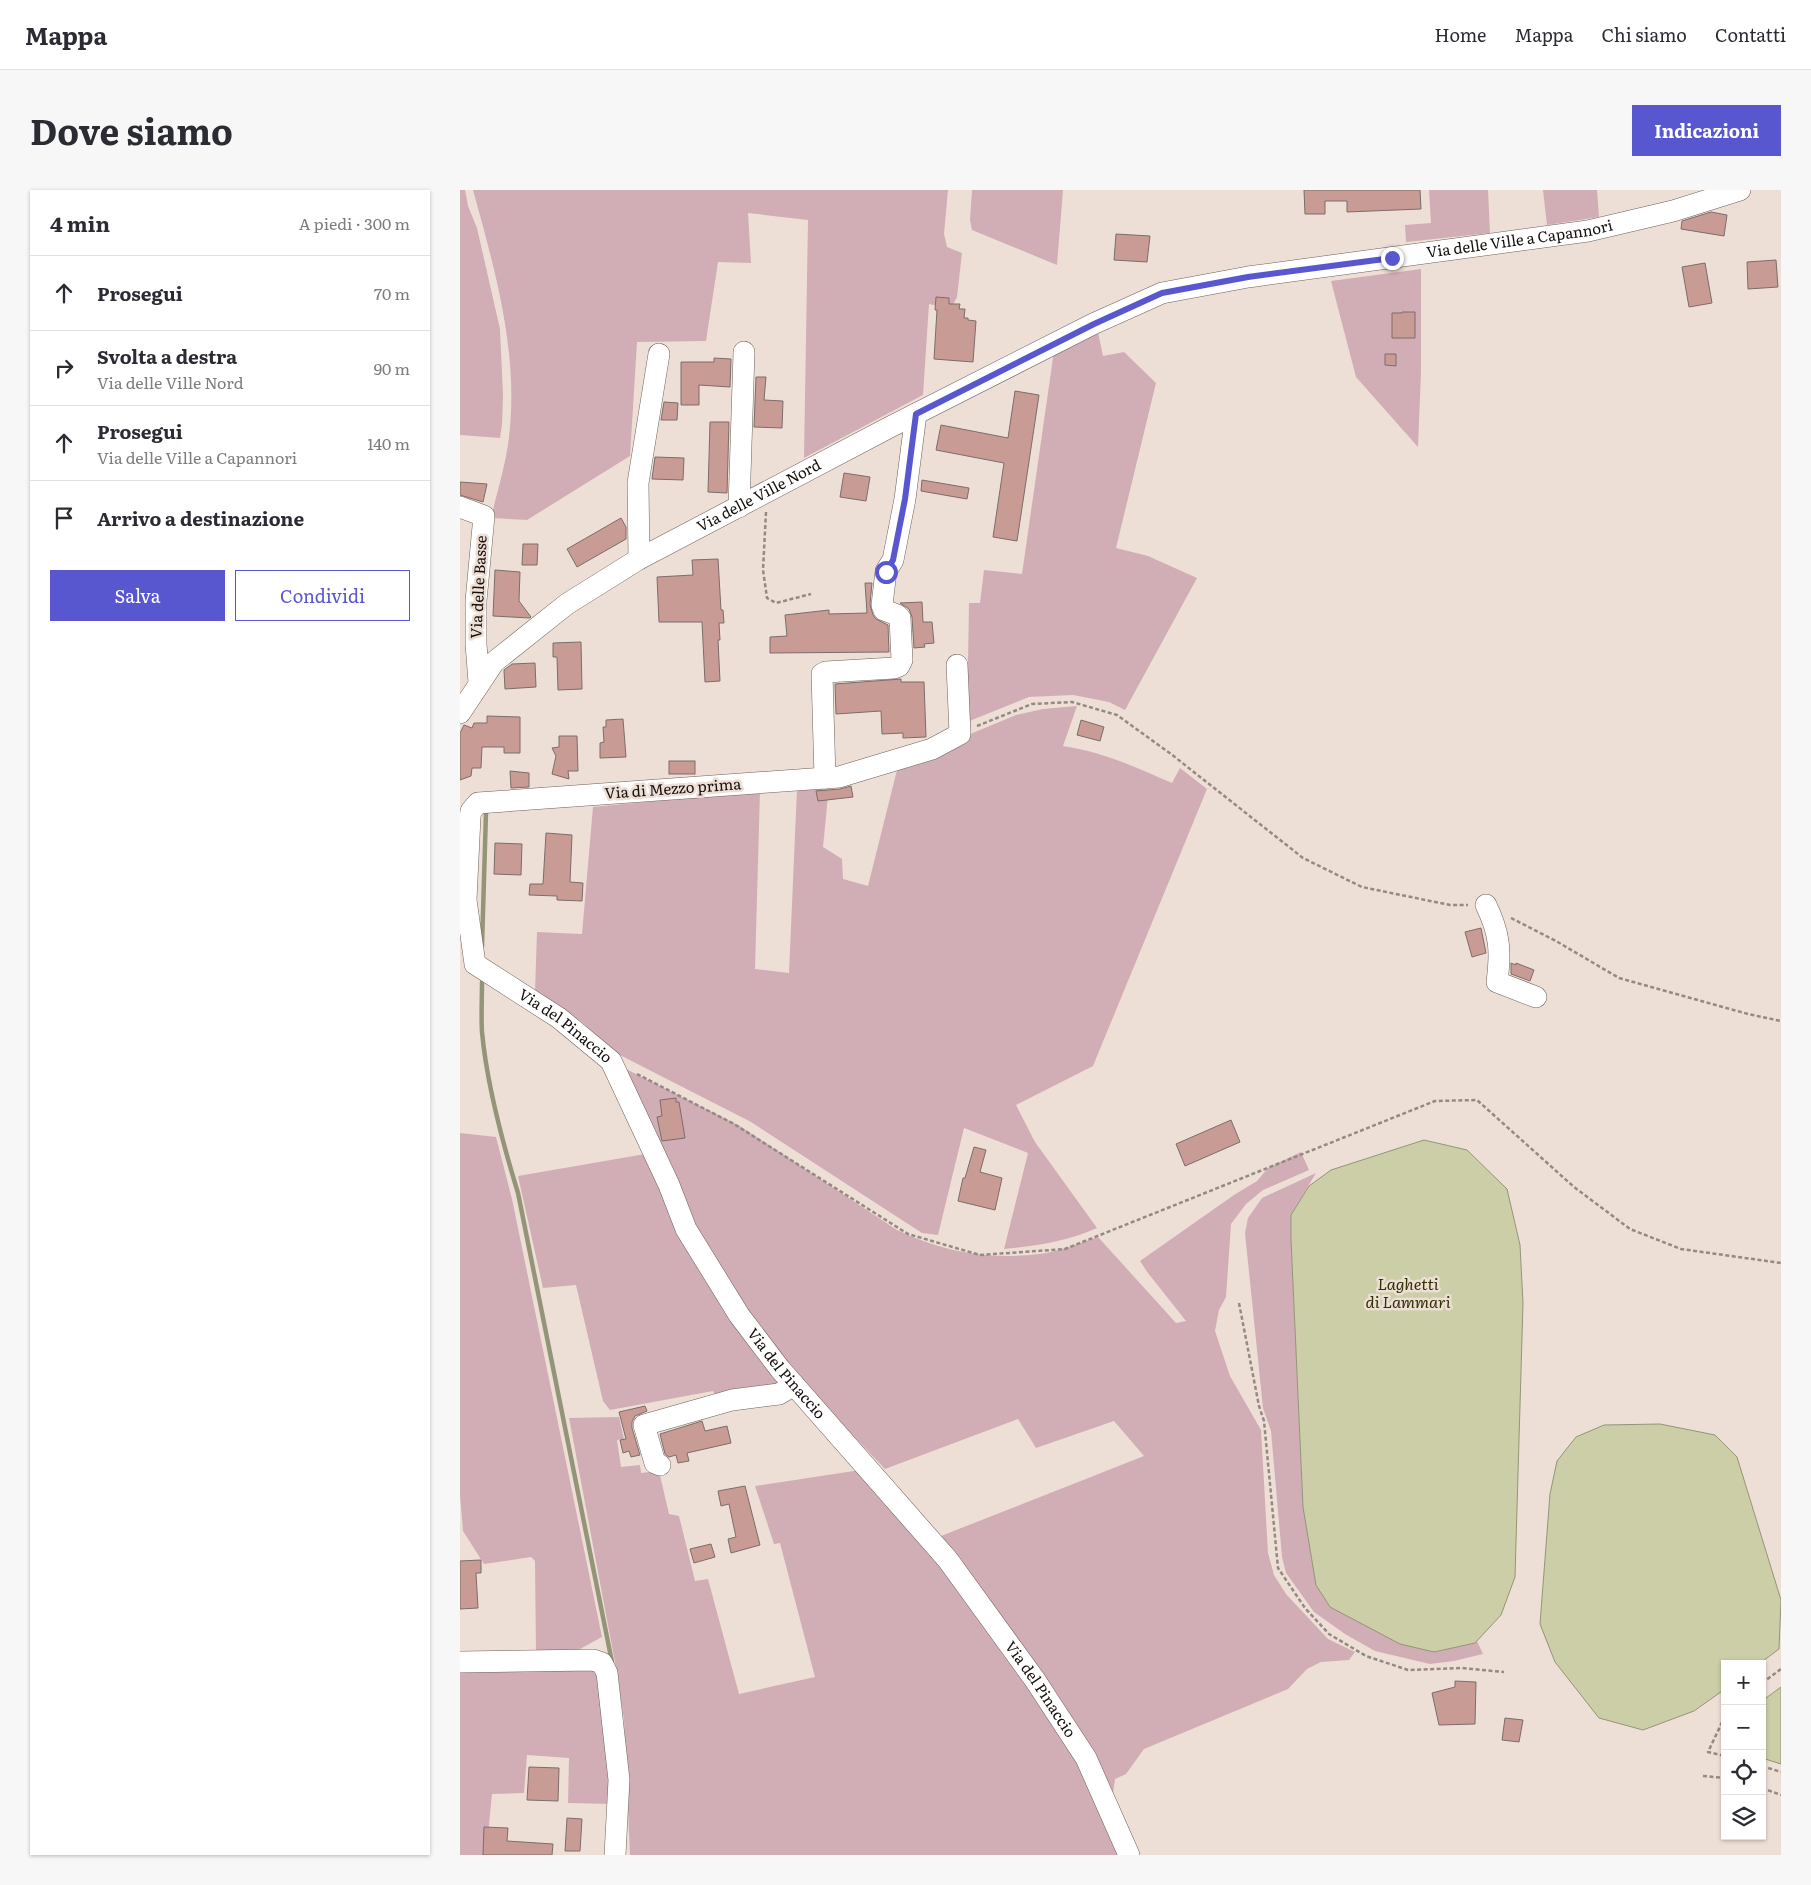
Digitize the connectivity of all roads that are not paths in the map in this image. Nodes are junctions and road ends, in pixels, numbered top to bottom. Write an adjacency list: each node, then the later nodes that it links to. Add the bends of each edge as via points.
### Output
1 (1740, 190): 2 (street, Via delle Ville a Capannori, via 1673,211 1588,231 1248,277 1162,293)
2 (1094, 324): 5 (street, Via delle Ville Nord)
3 (744, 352): 7 (street)
4 (659, 354): 8 (street, via 638,483)
5 (916, 414): 7 (street, Via delle Ville Nord); 12 (street, via 905,499 893,560 886,572 882,605 884,610 900,618 902,660 894,668 822,674)
6 (460, 507): 10 (street, Via delle Basse, via 484,516 476,601)
7 (739, 507): 8 (street, Via delle Ville Nord)
8 (639, 559): 10 (street, Via delle Ville Nord, via 567,604 494,662)
9 (957, 665): 12 (street, Via di Mezzo prima, via 960,734 932,749 840,778)
10 (479, 682): 11 (street, Via delle Ville Nord)
11 (460, 713)
12 (825, 778): 13 (street, Via di Mezzo prima, via 478,803)
13 (466, 808): 14 (street, Via di Mezzo prima)
14 (463, 900): 17 (street, Via del Pinaccio, via 476,964 559,1018 612,1061 686,1229 739,1315)
15 (1486, 905): 16 (street, via 1494,922 1500,954 1497,982)
16 (1536, 997)
17 (794, 1385): 18 (street, via 779,1394 732,1400 644,1426 655,1463); 21 (street, Via del Pinaccio, via 948,1560 1035,1680 1086,1758)
18 (660, 1465)
19 (460, 1662): 20 (street, via 593,1660 602,1663 607,1673 619,1780)
20 (615, 1855)
21 (1129, 1855)

